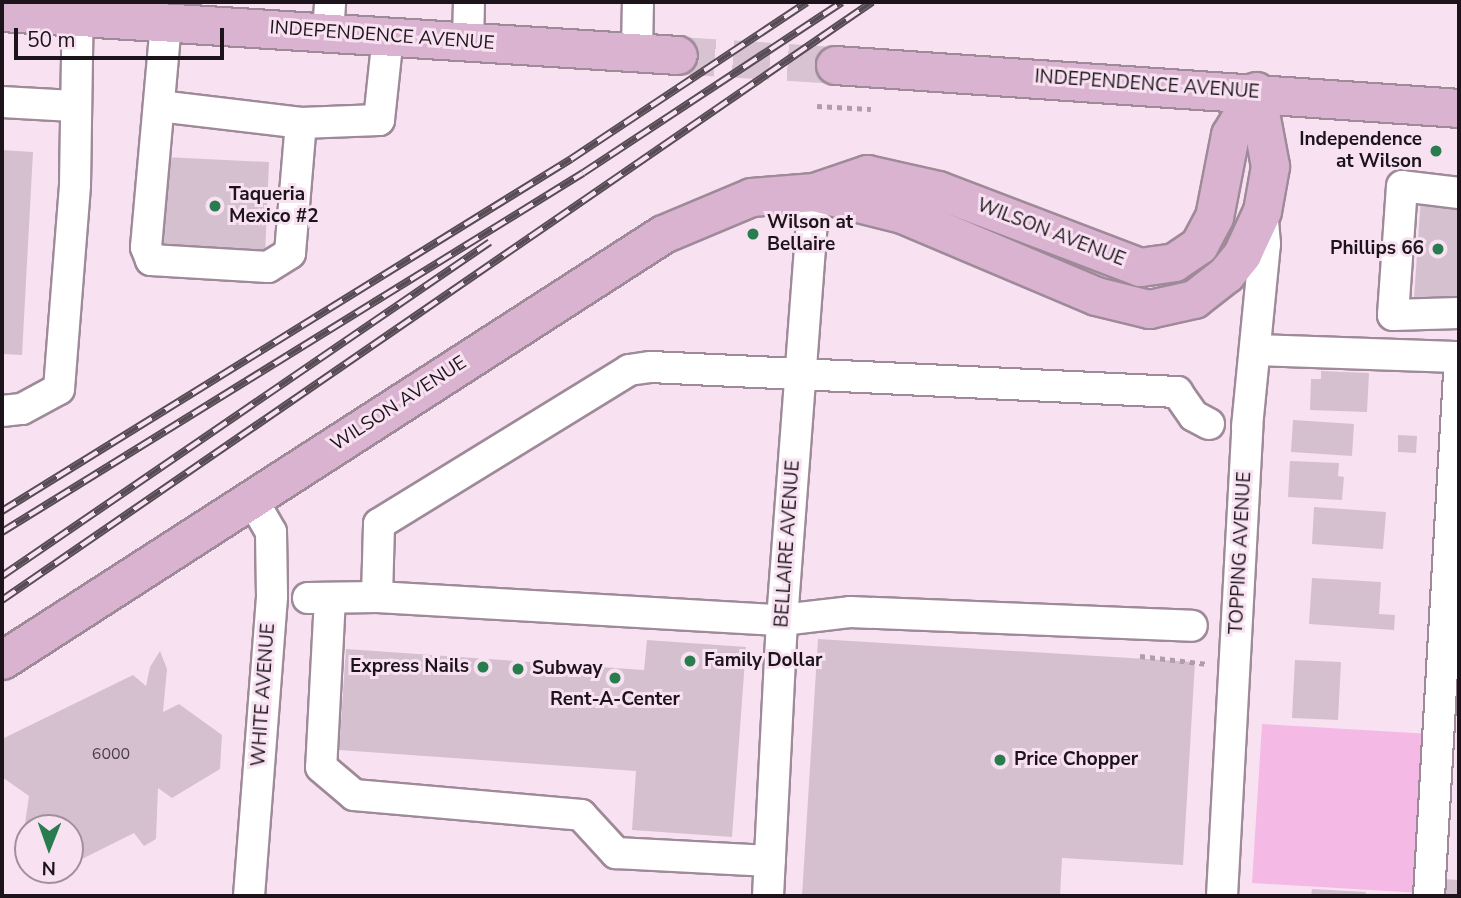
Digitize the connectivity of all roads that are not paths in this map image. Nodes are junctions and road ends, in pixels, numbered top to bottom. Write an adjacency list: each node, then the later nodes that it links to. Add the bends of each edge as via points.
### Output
1 (469, 2): 8 (street)
2 (638, 2): 9 (street)
3 (77, 9): 4 (main road, INDEPENDENCE AVENUE); 6 (main road, INDEPENDENCE AVENUE); 14 (street)
4 (2, 12)
5 (329, 17): 6 (main road, INDEPENDENCE AVENUE); 7 (main road, INDEPENDENCE AVENUE)
6 (166, 23): 15 (street)
7 (388, 37): 8 (main road, INDEPENDENCE AVENUE); 17 (street, via 379,120)
8 (468, 42): 9 (main road, INDEPENDENCE AVENUE)
9 (637, 52): 10 (main road, INDEPENDENCE AVENUE)
10 (678, 55)
11 (835, 65): 12 (main road, INDEPENDENCE AVENUE)
12 (1256, 91): 16 (main road, INDEPENDENCE AVENUE); 18 (main road, WILSON AVENUE, via 1230,135 1214,217 1199,245 1174,262 1140,267 939,190 867,174); 20 (main road, WILSON AVENUE, via 1270,166)
13 (2, 102): 14 (street)
14 (73, 106): 26 (street, via 75,185 59,389 22,409)
15 (159, 106): 17 (street); 17 (street, via 146,247 151,260 268,267 290,253)
16 (1459, 108)
17 (301, 123)
18 (814, 192): 20 (main road, WILSON AVENUE, via 902,214 1096,296 1149,309 1194,299 1226,275 1242,254); 24 (street, BELLAIRE AVENUE); 28 (main road, WILSON AVENUE, via 751,197 663,234)
19 (1459, 192): 21 (street, via 1402,186 1393,315)
20 (1262, 211): 22 (street, TOPPING AVENUE, via 1265,244)
21 (1459, 313)
22 (1257, 350): 23 (street); 36 (street, TOPPING AVENUE, via 1247,427)
23 (1459, 357)
24 (801, 374): 27 (street, via 1177,392 1195,416); 29 (street, via 651,367 629,370 379,524); 30 (street, BELLAIRE AVENUE)
25 (1459, 374): 37 (street)
26 (2, 411)
27 (1209, 424)
28 (252, 499): 32 (main road, WILSON AVENUE); 34 (street, WHITE AVENUE, via 271,532 272,596)
29 (377, 597): 30 (street); 33 (street, via 319,598 321,767 355,795 581,815 616,853)
30 (782, 620): 31 (street, via 850,612); 33 (street, BELLAIRE AVENUE)
31 (1192, 626)
32 (2, 660)
33 (770, 861): 35 (street, BELLAIRE AVENUE)
34 (249, 896)
35 (768, 896)
36 (1222, 896)
37 (1429, 896)

